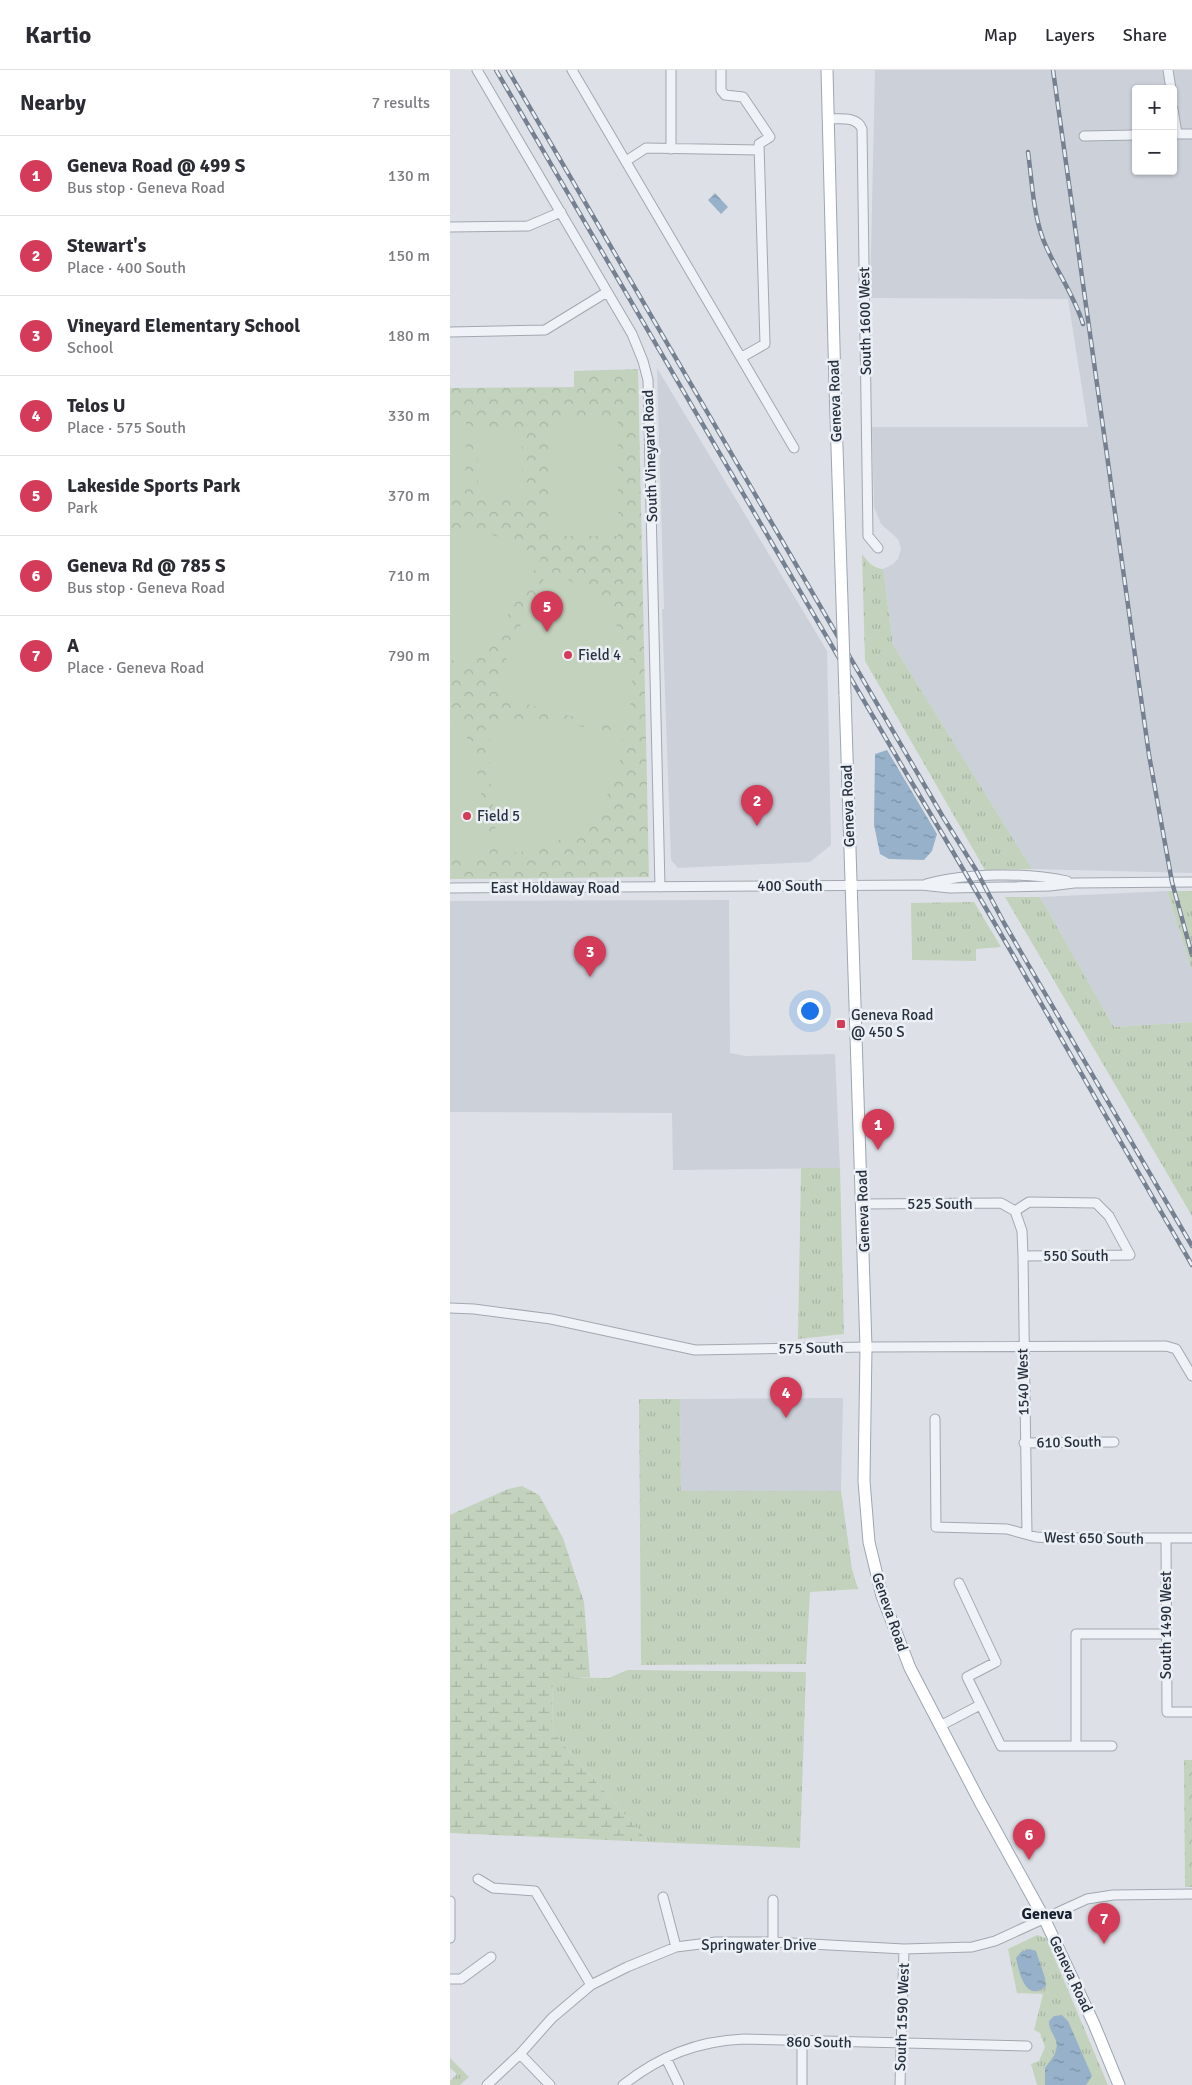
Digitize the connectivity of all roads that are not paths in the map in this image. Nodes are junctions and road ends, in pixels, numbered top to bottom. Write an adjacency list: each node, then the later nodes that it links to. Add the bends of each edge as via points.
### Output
1 (477, 70): 16 (street, South Vineyard Road)
2 (572, 70): 15 (street)
3 (671, 70): 13 (street)
4 (721, 70): 14 (street, via 721,90 725,95 743,97 770,136 759,144)
5 (827, 70): 8 (main road, Geneva Road)
6 (1168, 70): 7 (street)
7 (1170, 85)
8 (828, 120): 22 (street, South 1600 West, via 857,122 862,129 868,536); 24 (main road, Geneva Road, bridge)
9 (1132, 134): 12 (street)
10 (1177, 134): 11 (street)
11 (1192, 134)
12 (1084, 136)
13 (671, 148): 14 (street); 15 (street, via 646,148)
14 (759, 150): 20 (street, via 765,344)
15 (626, 161): 20 (street)
16 (561, 212): 17 (street, via 528,226); 18 (street, South Vineyard Road)
17 (450, 227)
18 (607, 292): 19 (street, via 545,330); 25 (street, South Vineyard Road, via 632,334 648,380)
19 (450, 332)
20 (742, 357): 21 (street)
21 (794, 448)
22 (878, 548)
23 (1192, 882): 24 (street, 400 South, via 950,888)
24 (851, 886): 25 (street, 400 South); 27 (main road, Geneva Road)
25 (660, 887): 26 (street, East Holdaway Road)
26 (450, 888)
27 (862, 1204): 28 (street, 525 South, via 1001,1204); 31 (main road, Geneva Road)
28 (1015, 1212): 29 (street, 1540 West, via 1022,1231); 29 (street, 550 South, via 1029,1202 1096,1204 1109,1216 1130,1256)
29 (1023, 1256): 32 (street, 1540 West)
30 (450, 1308): 31 (street, 575 South, via 551,1319 695,1350)
31 (866, 1347): 32 (street, 575 South); 44 (main road, Geneva Road, via 864,1481 869,1542 882,1596 901,1648)
32 (1023, 1347): 33 (street, 575 South, via 1166,1346 1176,1349); 36 (street, 1540 West)
33 (1192, 1376)
34 (935, 1419): 37 (street, West 650 South, via 936,1527 1007,1529)
35 (1114, 1442): 36 (street, 610 South)
36 (1024, 1443): 37 (street, 1540 West)
37 (1027, 1534): 38 (street, West 650 South, via 1050,1538)
38 (1166, 1538): 39 (street, West 650 South); 41 (street, South 1490 West)
39 (1192, 1538)
40 (959, 1583): 42 (street, via 996,1662 967,1677)
41 (1166, 1634): 43 (street, South 1490 West, via 1167,1712); 45 (street, via 1076,1634)
42 (980, 1705): 44 (street); 45 (street, via 1001,1746)
43 (1192, 1712)
44 (940, 1726): 52 (main road, Geneva Road)
45 (1076, 1746): 46 (street)
46 (1112, 1746)
47 (478, 1879): 59 (street, via 493,1888 535,1891)
48 (1192, 1894): 52 (street, Springwater Drive, via 1100,1897)
49 (663, 1897): 55 (street)
50 (772, 1900): 54 (street)
51 (451, 1902): 53 (street)
52 (1044, 1918): 56 (street, Springwater Drive, via 995,1941 972,1947); 71 (main road, Geneva Road)
53 (450, 1938)
54 (773, 1942): 55 (street, Springwater Drive, via 716,1942); 56 (street, Springwater Drive)
55 (676, 1947): 59 (street, Springwater Drive)
56 (904, 1949): 61 (street, South 1590 West)
57 (491, 1957): 58 (street, via 461,1979)
58 (450, 1979)
59 (591, 1985): 63 (street, Springwater Drive, via 552,2018)
60 (802, 2042): 61 (street, 860 South); 64 (street, 860 South, via 718,2040); 69 (street)
61 (901, 2044): 62 (street, 860 South); 70 (street, South 1590 West)
62 (1027, 2046)
63 (520, 2054): 65 (street, Springwater Drive); 66 (street)
64 (666, 2058): 67 (street, 860 South, via 643,2069); 68 (street)
65 (487, 2085)
66 (550, 2085)
67 (623, 2085)
68 (679, 2085)
69 (802, 2085)
70 (900, 2085)
71 (1119, 2085)

